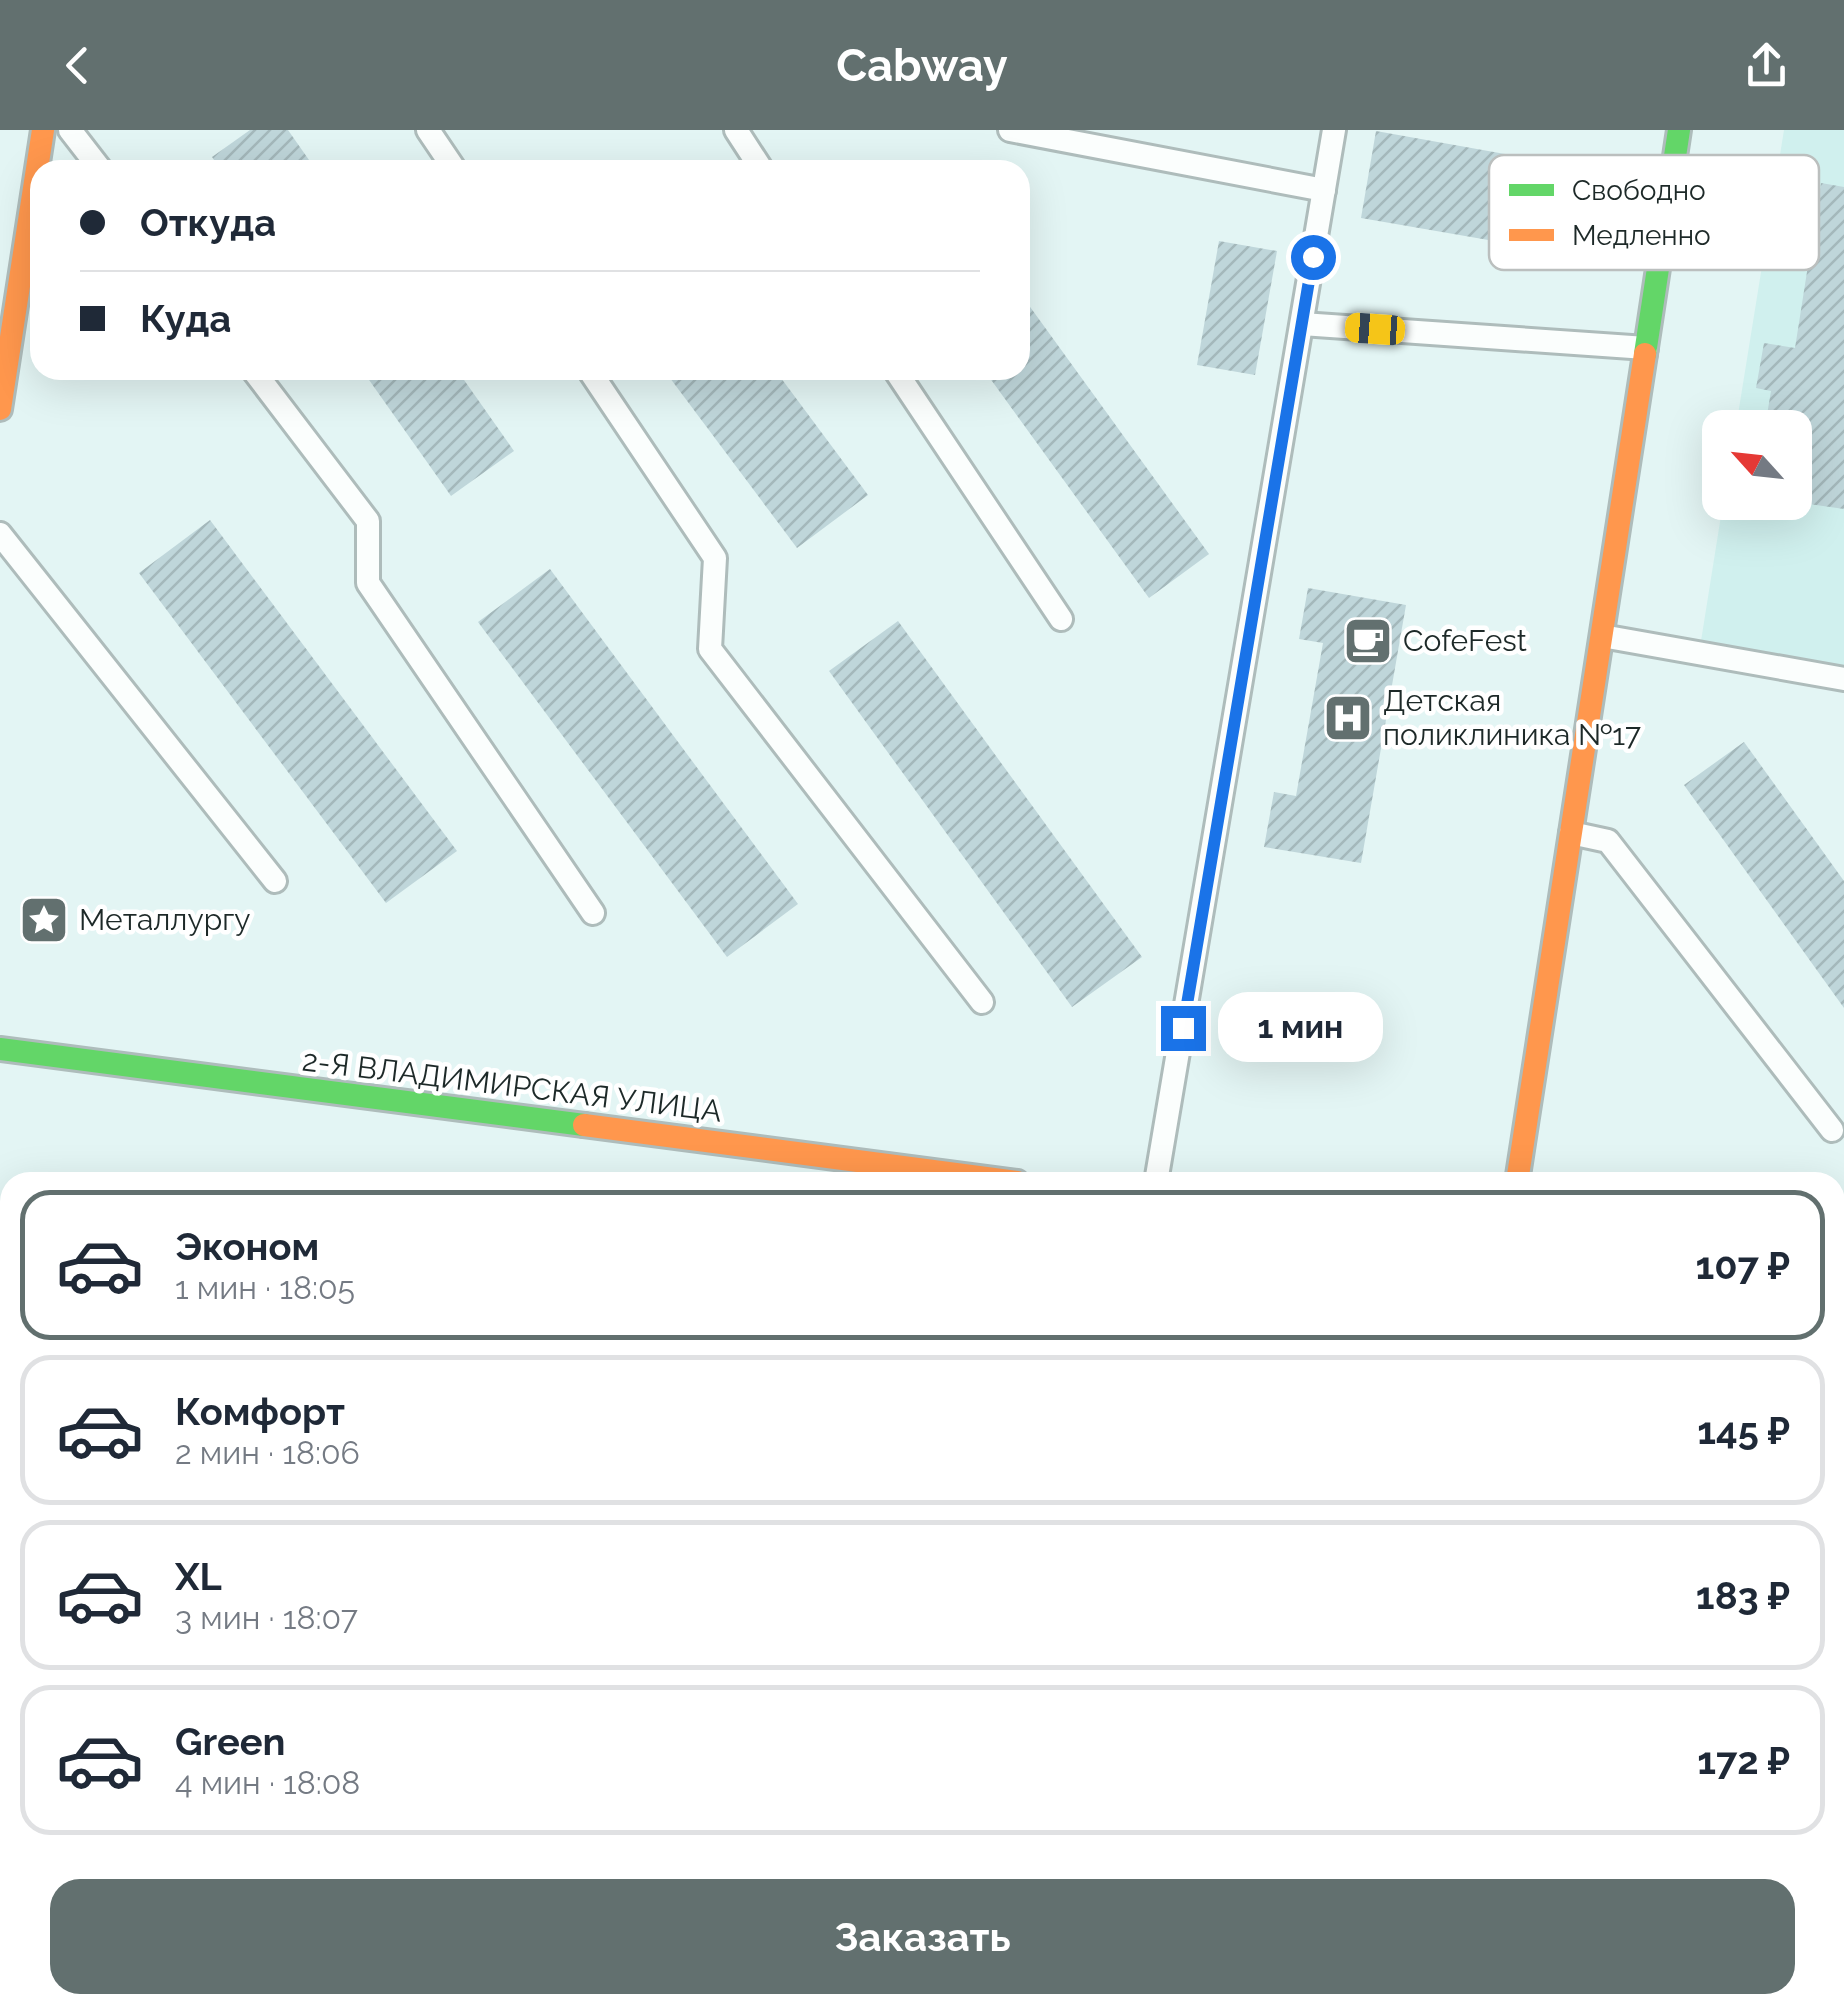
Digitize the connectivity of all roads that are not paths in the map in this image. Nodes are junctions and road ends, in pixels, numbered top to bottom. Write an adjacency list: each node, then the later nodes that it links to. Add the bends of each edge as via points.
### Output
1 (43, 130): 9 (street)
2 (70, 130): 10 (lane)
3 (428, 130): 11 (lane)
4 (736, 130): 12 (lane)
5 (1010, 130): 13 (lane)
6 (1334, 130): 13 (lane)
7 (1679, 130): 8 (street)
8 (1675, 155)
9 (37, 160)
10 (92, 160)
11 (448, 160)
12 (756, 160)
13 (1324, 190): 17 (lane)
14 (30, 192): 16 (street)
15 (1658, 270): 18 (street)
16 (9, 292): 22 (street)
17 (1302, 324): 18 (lane); 34 (lane)
18 (1646, 348): 25 (street)
19 (261, 380): 29 (lane, via 368,521 368,583)
20 (596, 380): 30 (lane, via 716,558 710,649)
21 (902, 380): 24 (lane)
22 (0, 409)
23 (0, 534): 28 (lane)
24 (1061, 619)
25 (1602, 636): 26 (lane); 27 (street)
26 (1844, 679)
27 (1571, 834): 32 (lane, via 1608,841); 35 (street)
28 (275, 881)
29 (593, 913)
30 (982, 1002)
31 (0, 1049): 33 (street, 2-Я ВЛАДИМИРСКАЯ УЛИЦА)
32 (1832, 1130)
33 (941, 1172)
34 (1158, 1172)
35 (1519, 1172)

